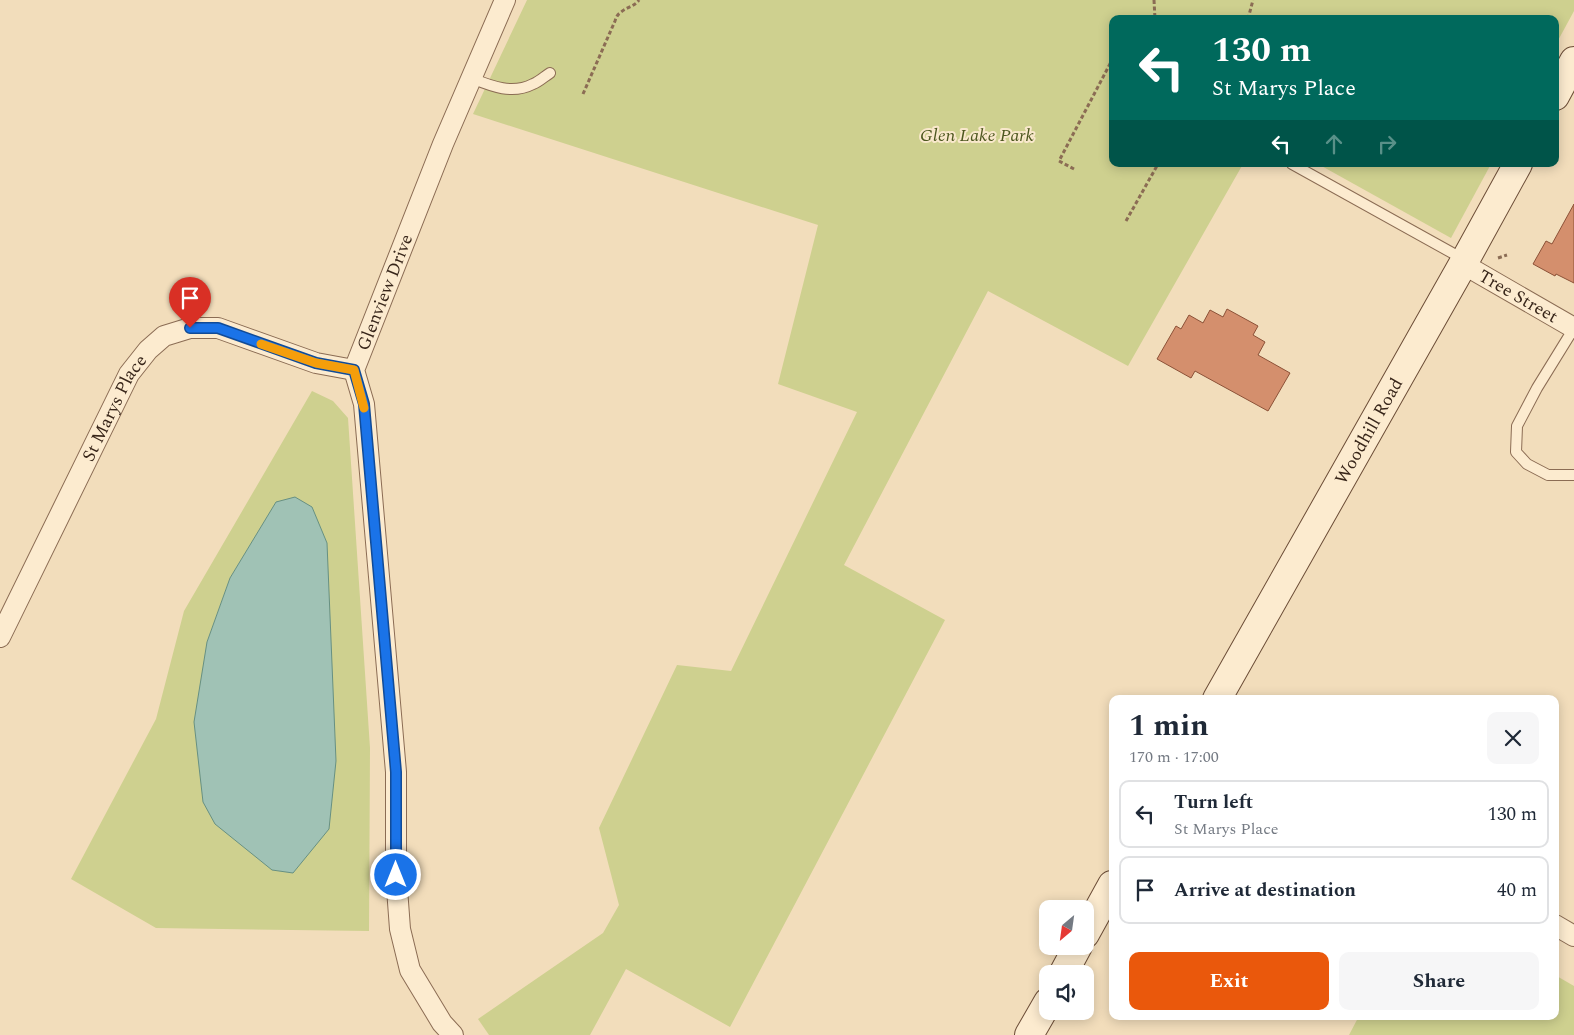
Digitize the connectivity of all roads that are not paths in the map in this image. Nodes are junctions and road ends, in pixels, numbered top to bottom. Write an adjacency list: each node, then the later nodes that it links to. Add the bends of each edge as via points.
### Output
1 (505, 0): 4 (street, Glenview Drive)
2 (1574, 61): 5 (street)
3 (550, 73): 4 (lane, via 533,84 514,90 495,88)
4 (471, 78): 10 (street, Glenview Drive)
5 (1559, 89)
6 (1297, 167): 8 (lane)
7 (1516, 167): 8 (street, Woodhill Road)
8 (1464, 262): 9 (street, Tree Street); 13 (street, Woodhill Road)
9 (1574, 328): 11 (lane, via 1517,426 1516,452 1527,464 1548,475)
10 (354, 370): 12 (street, St Marys Place, via 316,363 218,328 190,328 164,336 128,374); 19 (street, Glenview Drive, via 364,404 396,772 396,875 400,929 410,970 442,1023)
11 (1574, 475)
12 (0, 637)
13 (1219, 695)
14 (1109, 890): 15 (street)
15 (1094, 918)
16 (1559, 927): 17 (street)
17 (1574, 936)
18 (1039, 1018): 20 (street)
19 (453, 1035)
20 (1029, 1035)

